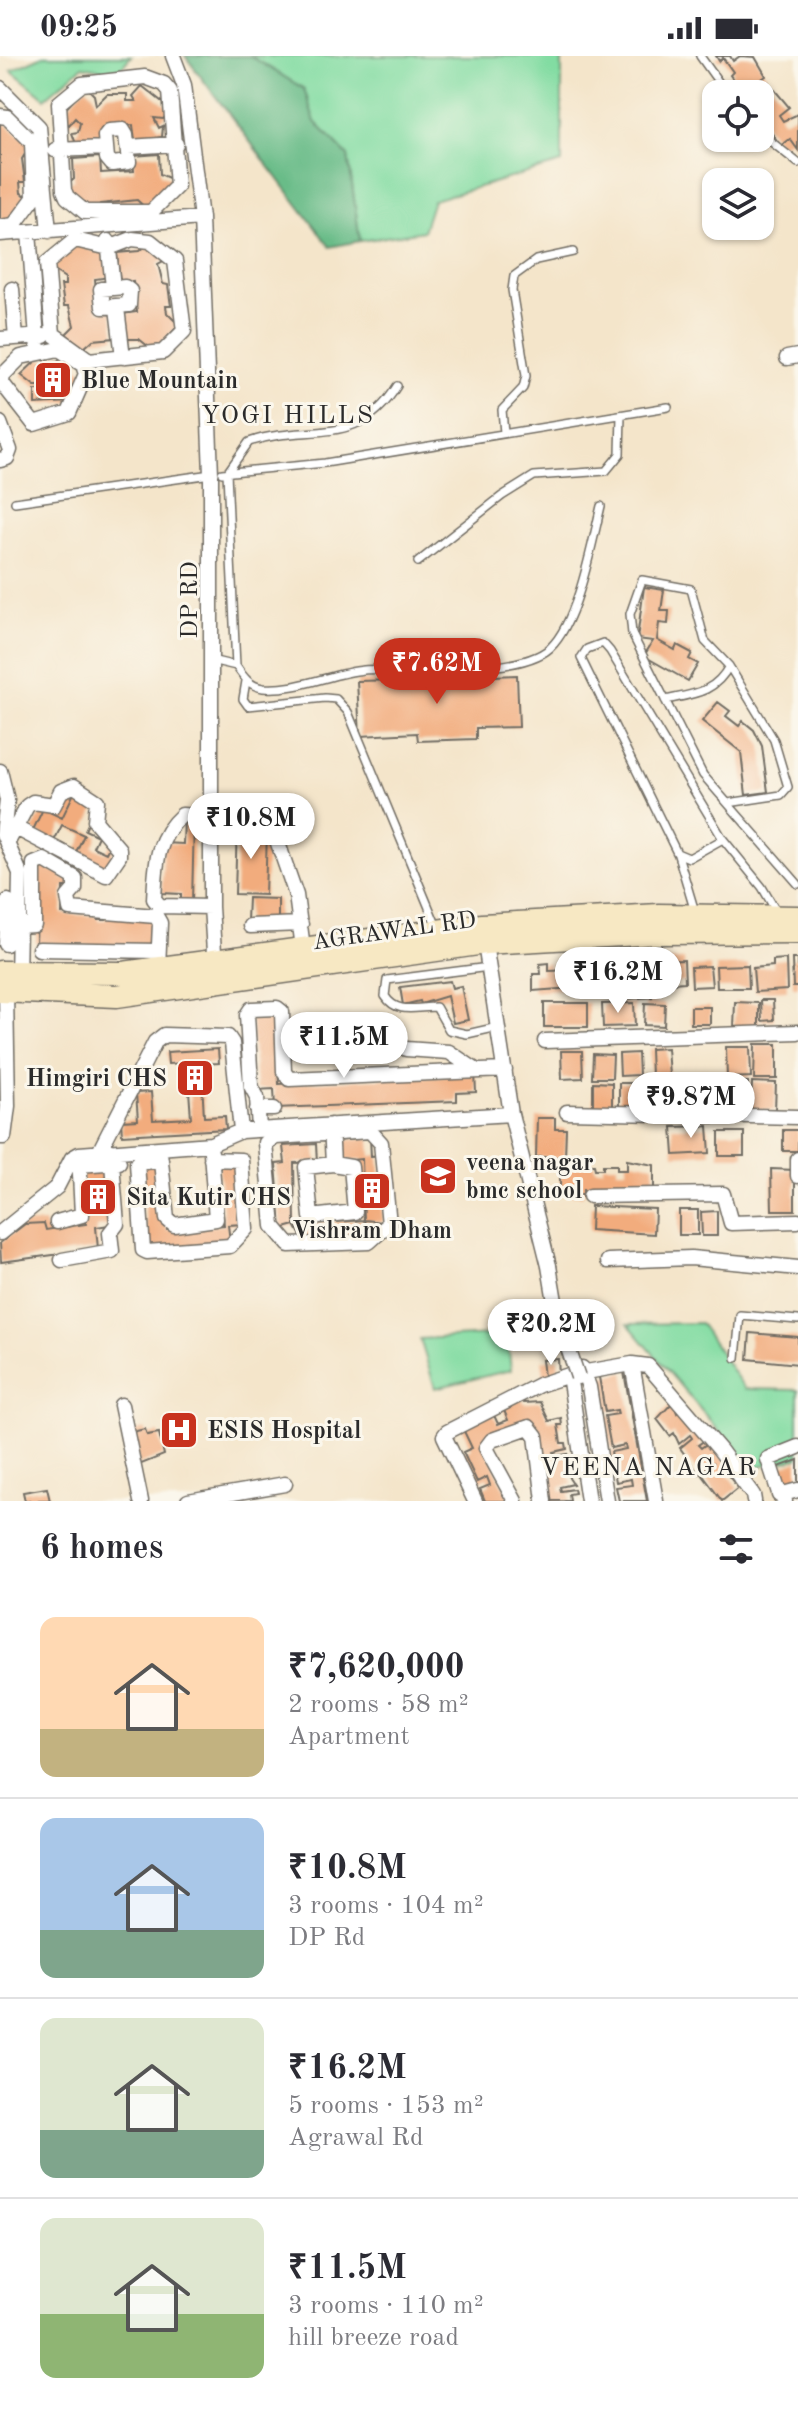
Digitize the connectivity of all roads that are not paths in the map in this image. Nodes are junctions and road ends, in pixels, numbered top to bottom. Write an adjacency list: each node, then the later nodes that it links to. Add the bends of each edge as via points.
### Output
1 (173, 56): 11 (street, DP RD, via 184,85)
2 (700, 56): 3 (lane)
3 (717, 80)
4 (0, 88): 9 (street, via 39,127)
5 (0, 116): 12 (street, via 32,142 34,198 14,225)
6 (176, 144): 8 (street, via 128,147 123,130 107,132 106,148); 8 (street, via 179,183 151,212 85,212 67,197); 8 (street, via 170,91 145,77 78,86 57,109)
7 (774, 144): 10 (lane)
8 (61, 150): 9 (street)
9 (41, 151): 13 (street)
10 (798, 163)
11 (201, 218): 13 (street); 30 (street, DP RD)
12 (0, 227)
13 (49, 231): 14 (street)
14 (29, 232): 15 (street); 22 (street)
15 (0, 234)
16 (108, 244): 19 (street, via 75,240 47,263); 23 (street, via 113,287 101,289 101,305 117,308); 23 (street, via 145,239 177,265 183,335 163,352)
17 (573, 252): 28 (lane, via 536,260 514,276 526,376 523,388 502,410)
18 (12, 289): 20 (street)
19 (53, 334): 22 (street); 23 (street, via 89,360)
20 (16, 338): 21 (street); 22 (street)
21 (0, 339)
22 (38, 344): 22 (street, via 65,350 86,374 69,413 34,424 2,379)
23 (123, 357)
24 (397, 386): 30 (lane, via 384,407 347,430 249,442)
25 (668, 407): 26 (lane)
26 (621, 415): 28 (lane); 33 (lane, via 620,454 606,471 534,476)
27 (0, 423): 29 (street, via 10,450)
28 (504, 433): 30 (lane, via 325,463)
29 (0, 460)
30 (220, 473): 31 (lane); 34 (street, DP RD); 35 (lane)
31 (15, 502)
32 (601, 506): 37 (lane, via 579,596 550,648 517,665 360,670 323,681 261,688)
33 (418, 562)
34 (211, 660): 35 (lane); 41 (street, DP RD)
35 (236, 666): 37 (lane)
36 (729, 666): 38 (lane, via 709,690); 38 (lane, via 705,641 691,589 642,580 630,614 632,634); 40 (lane, via 774,740 788,787 781,795)
37 (246, 681): 54 (lane, via 243,699 248,706 325,698 336,699 348,712)
38 (665, 700): 40 (lane, via 703,775)
39 (0, 771): 44 (street, via 7,800)
40 (728, 803): 46 (lane)
41 (211, 815): 48 (street, DP RD); 48 (street, via 182,815 163,839 156,855 154,899 160,906); 51 (street, via 270,820)
42 (16, 828): 42 (street, via 33,802 54,805 61,791 74,786 97,801 95,821 119,856 106,875); 44 (street)
43 (723, 839): 45 (lane, via 689,858); 45 (lane, via 610,651 603,643 587,649 581,658); 50 (lane)
44 (7, 844): 47 (street, via 20,873)
45 (677, 853): 49 (lane)
46 (798, 884)
47 (9, 901): 52 (street); 57 (street)
48 (211, 907): 61 (street, DP RD)
49 (696, 916): 50 (street, AGRAWAL RD); 56 (street, AGRAWAL RD)
50 (789, 917)
51 (301, 924): 53 (street); 58 (street)
52 (19, 926): 57 (street); 60 (street, via 34,925 34,864 44,860 75,878 70,909 156,916)
53 (250, 926)
54 (438, 931): 56 (street, AGRAWAL RD); 58 (street, AGRAWAL RD)
55 (798, 932): 56 (street, AGRAWAL RD)
56 (483, 934): 62 (street); 63 (street, AGRAWAL RD)
57 (8, 944): 64 (street)
58 (303, 948): 61 (street, AGRAWAL RD)
59 (39, 949): 60 (street)
60 (158, 959): 61 (street, AGRAWAL RD); 64 (street, AGRAWAL RD, via 123,973)
61 (212, 959): 63 (street, DP RD)
62 (489, 967): 65 (street); 65 (lane, via 387,980 385,996 399,1009 436,1007 449,1030 467,1034)
63 (220, 981): 64 (street, AGRAWAL RD, via 117,996)
64 (9, 985): 79 (street)
65 (498, 1027): 69 (street)
66 (798, 1032): 67 (street)
67 (545, 1041)
68 (406, 1049): 70 (street, via 449,1052)
69 (505, 1070): 70 (street); 74 (street)
70 (477, 1071): 71 (street, via 289,1079 284,1072 282,1012 251,1009 250,1072)
71 (257, 1109): 72 (street); 76 (street)
72 (274, 1109)
73 (567, 1112): 75 (street)
74 (511, 1114): 77 (street); 98 (street, bridge, via 558,1319)
75 (798, 1117)
76 (259, 1129): 77 (street); 78 (street)
77 (331, 1129): 77 (street, via 370,1131 381,1143 389,1224 369,1242 289,1245 273,1226 265,1143); 85 (street)
78 (241, 1131): 80 (street); 82 (street, via 228,1037 164,1035 155,1042)
79 (1, 1139)
80 (211, 1151): 81 (street); 81 (street, via 216,1219 174,1225 167,1219); 81 (street, via 241,1160 246,1229 230,1246 147,1252 137,1163)
81 (160, 1154): 82 (street)
82 (111, 1157): 84 (street); 91 (street, via 117,1224 110,1233 112,1251)
83 (798, 1159): 86 (street)
84 (79, 1160): 89 (street, via 82,1215); 90 (street, via 72,1158 57,1187)
85 (333, 1164): 85 (street, via 351,1167 355,1212 311,1217 306,1167)
86 (798, 1176)
87 (590, 1196): 88 (street, via 723,1194 731,1223)
88 (798, 1221)
89 (57, 1222)
90 (0, 1233)
91 (62, 1260)
92 (608, 1261): 93 (street, via 691,1258)
93 (798, 1268)
94 (563, 1310): 98 (street)
95 (798, 1320): 96 (lane, via 740,1315)
96 (736, 1358)
97 (632, 1364): 98 (street); 112 (street); 113 (street, via 648,1366 728,1459)
98 (578, 1375): 106 (street, via 539,1385 447,1432 444,1436); 109 (street); 110 (street); 111 (street)
99 (121, 1405): 104 (street)
100 (798, 1447): 103 (street, via 768,1459)
101 (285, 1484): 105 (street)
102 (798, 1490): 103 (street)
103 (782, 1498)
104 (141, 1501)
105 (188, 1501)
106 (475, 1501)
107 (515, 1501): 108 (street, via 486,1448 492,1440 529,1427 536,1436)
108 (544, 1501)
109 (588, 1501)
110 (599, 1501)
111 (607, 1501)
112 (656, 1501)
113 (754, 1501)

